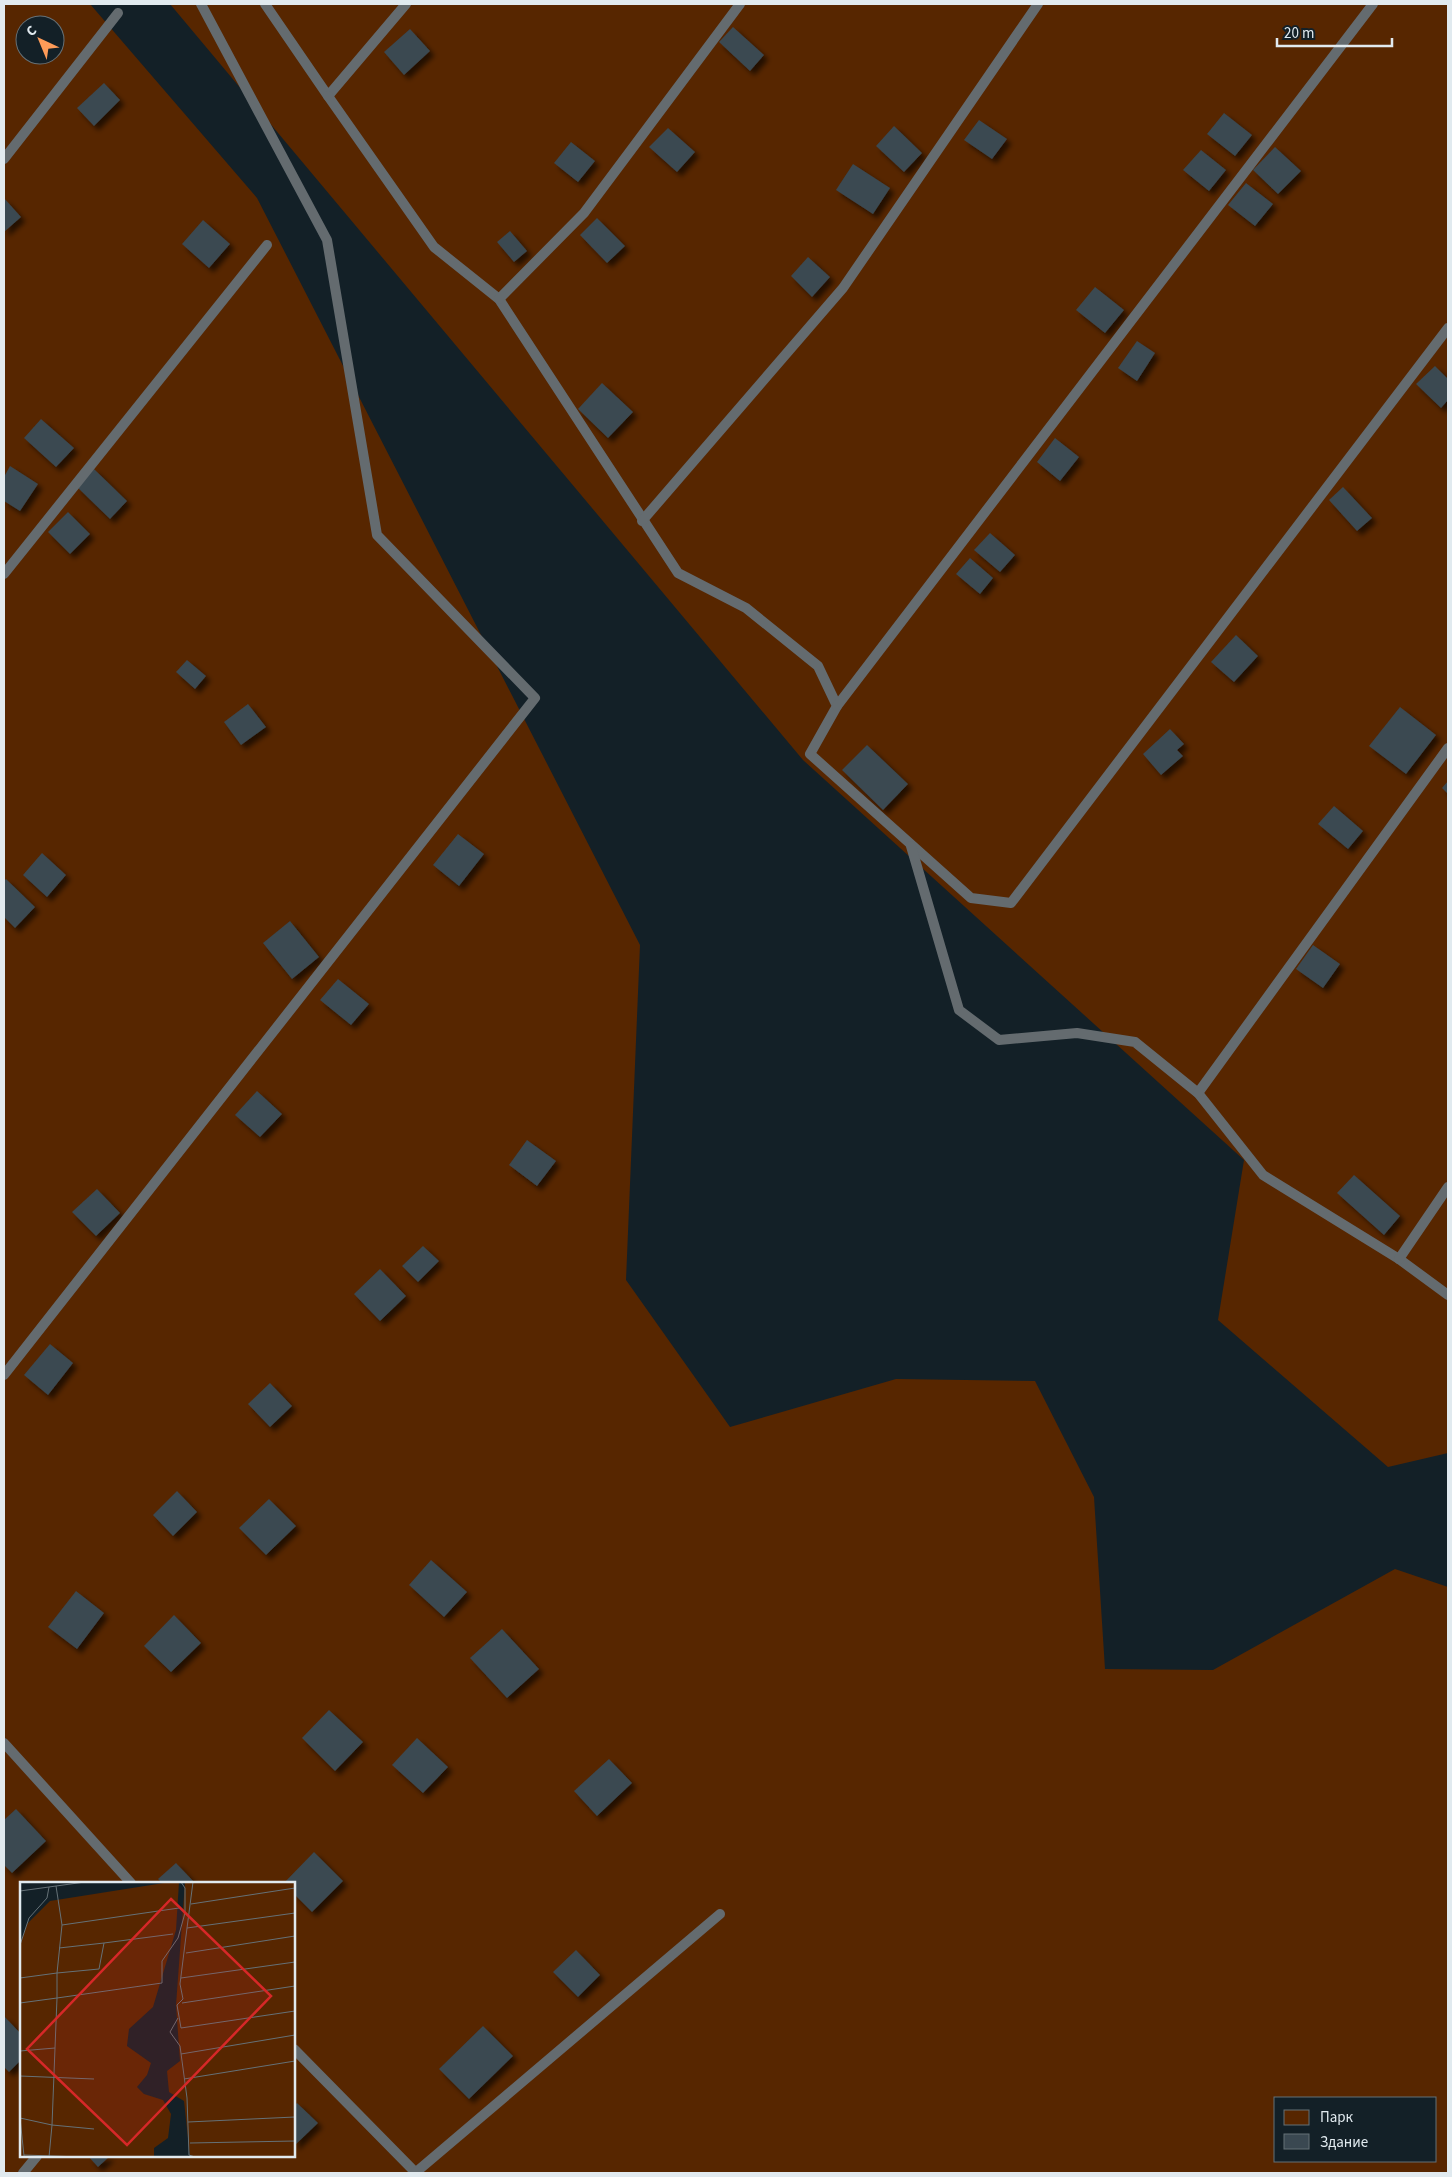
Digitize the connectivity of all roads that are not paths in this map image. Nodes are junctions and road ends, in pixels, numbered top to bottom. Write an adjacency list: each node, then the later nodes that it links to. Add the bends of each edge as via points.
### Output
1 (201, 4): 22 (lane, via 327,240 377,535 535,698)
2 (265, 4): 8 (lane)
3 (406, 4): 8 (lane)
4 (740, 4): 11 (lane, via 584,213)
5 (1038, 4): 13 (lane, via 843,288)
6 (1373, 4): 15 (lane)
7 (118, 13): 9 (lane)
8 (328, 96): 11 (lane, via 434,247)
9 (4, 159)
10 (267, 244): 14 (lane)
11 (499, 299): 13 (lane)
12 (1448, 328): 17 (lane, via 1011,903 971,898)
13 (642, 521): 15 (lane, via 678,573 746,608 818,666)
14 (4, 574)
15 (837, 706): 17 (lane, via 810,754)
16 (1448, 748): 18 (lane)
17 (911, 845): 18 (lane, via 959,1010 1000,1040 1077,1033 1135,1042)
18 (1198, 1093): 20 (lane, via 1263,1175)
19 (1448, 1187): 20 (lane)
20 (1399, 1259): 21 (lane)
21 (1448, 1295)
22 (4, 1375)
23 (4, 1743): 24 (lane)
24 (129, 1882)
25 (720, 1914): 29 (lane)
26 (295, 2050): 29 (lane)
27 (36, 2157): 28 (lane)
28 (22, 2173)
29 (415, 2173)

